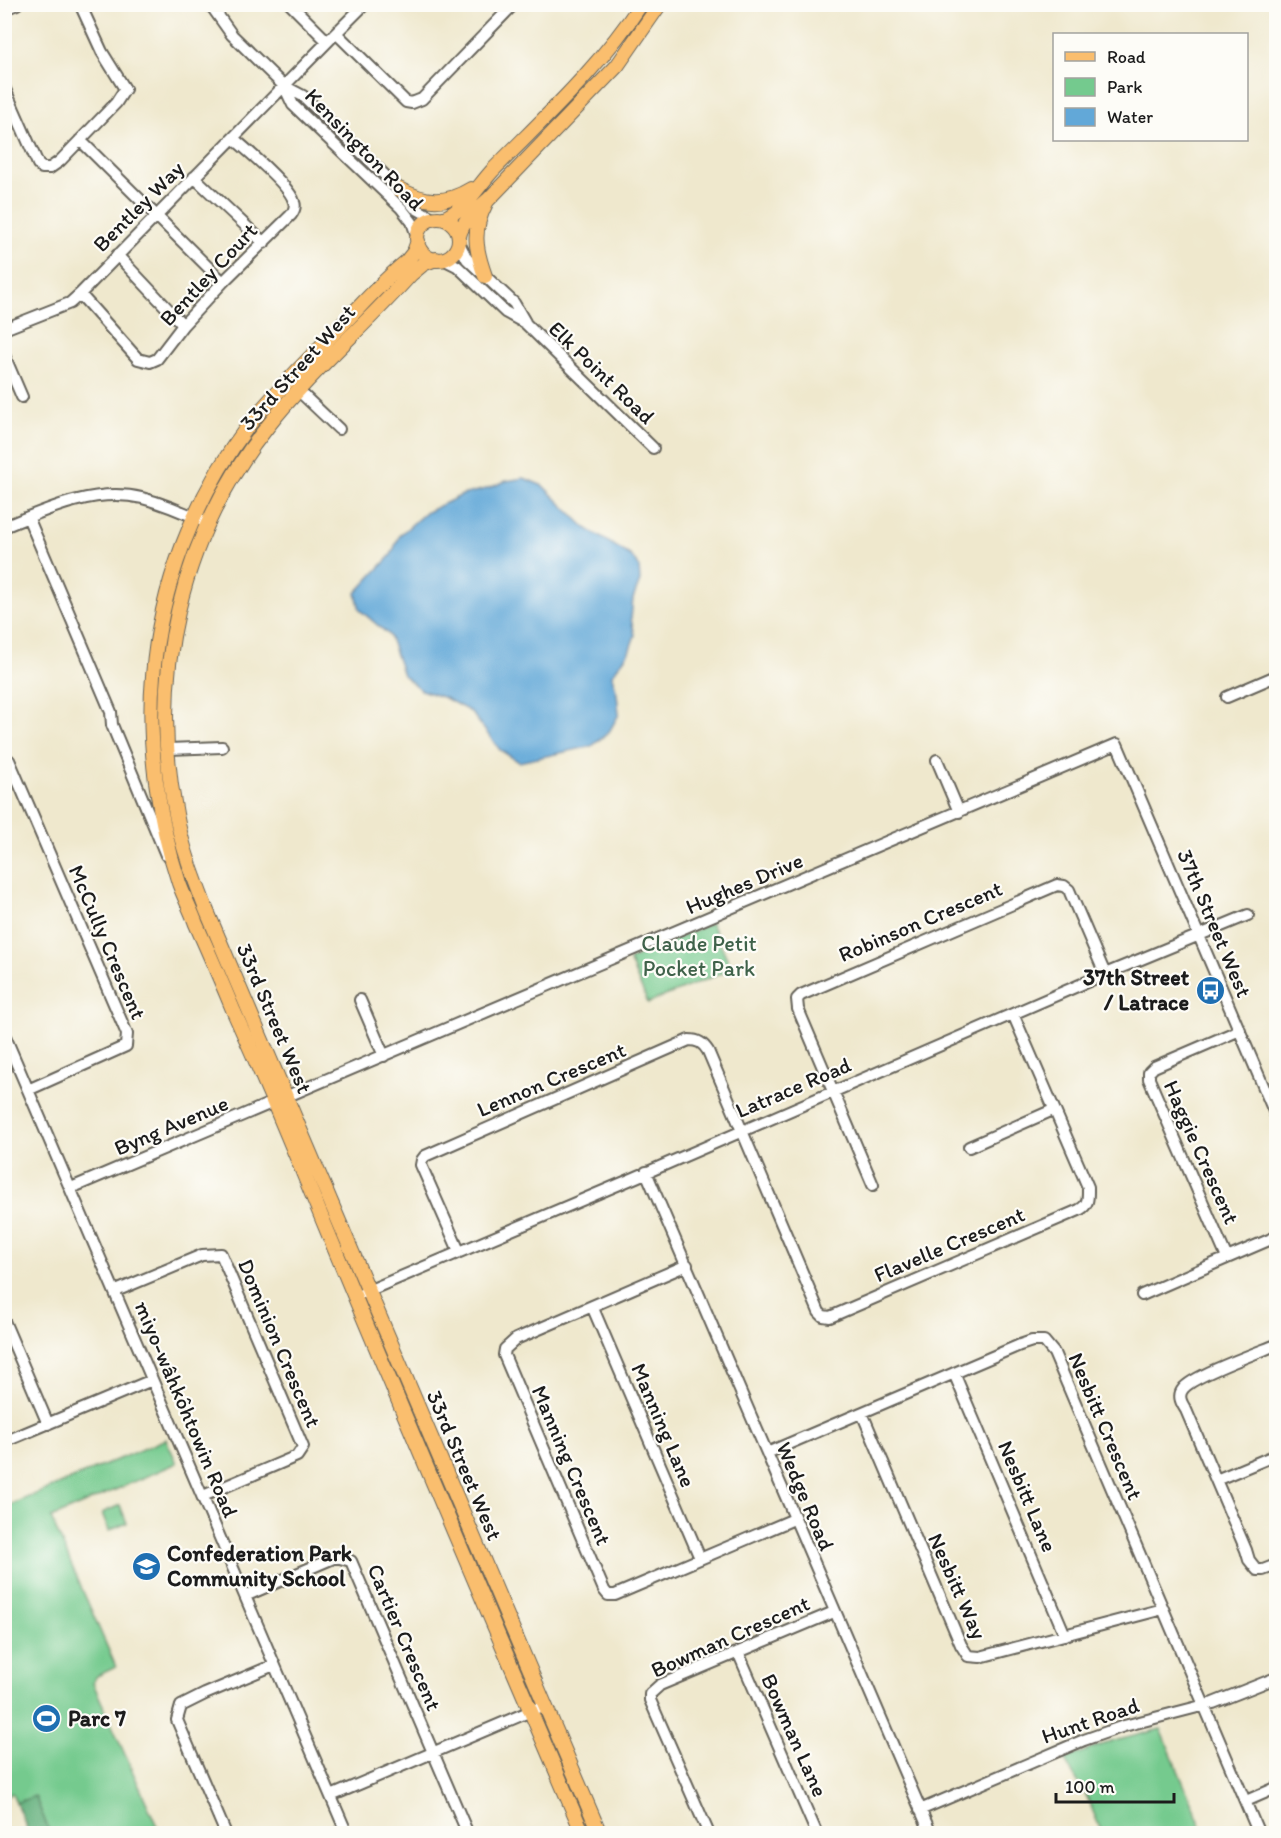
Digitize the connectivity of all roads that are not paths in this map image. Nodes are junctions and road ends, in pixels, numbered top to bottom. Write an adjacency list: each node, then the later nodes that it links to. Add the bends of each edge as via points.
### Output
1 (17, 4): 9 (street)
2 (80, 4): 15 (street, via 102,52 125,89 123,96)
3 (210, 4): 12 (street, Kensington Road, via 232,34)
4 (290, 4): 11 (street)
5 (365, 4): 10 (street, Bentley Way)
6 (514, 4): 10 (street, via 422,99 412,103 406,102)
7 (641, 4): 17 (main road, 33rd Street West, via 589,74)
8 (660, 4): 19 (main road, 33rd Street West, via 609,75)
9 (4, 9)
10 (336, 33): 12 (street, Bentley Way)
11 (323, 37)
12 (284, 86): 14 (street, Bentley Way); 18 (street, Kensington Road, via 303,96); 23 (street, Kensington Road, via 293,105 401,208 412,222)
13 (4, 87): 15 (street, via 42,168 54,165)
14 (233, 138): 16 (street, Bentley Way); 24 (street, Bentley Court, via 288,191 295,203 291,215)
15 (80, 140): 20 (street)
16 (194, 177): 20 (street, Bentley Way); 24 (street)
17 (485, 179): 18 (main road, via 447,200 416,198); 21 (main road, 33rd Street West, via 458,209)
18 (399, 189): 21 (street, Kensington Road, via 415,208)
19 (488, 200): 22 (main road, 33rd Street West, via 461,227); 27 (main road, via 476,229 477,254)
20 (156, 215): 25 (street, Bentley Way); 28 (street)
21 (438, 218): 22 (main road, via 454,225); 23 (main road, 33rd Street West, via 428,220 420,228)
22 (459, 239): 26 (main road, 33rd Street West, via 453,254); 27 (street, Elk Point Road, via 466,259)
23 (418, 240): 26 (main road, via 422,251); 39 (main road, 33rd Street West, via 406,262 262,409 218,471)
24 (264, 243): 28 (street, Bentley Court)
25 (117, 255): 29 (street, Bentley Way); 31 (street)
26 (439, 259): 30 (street, Elk Point Road, via 459,267 505,312); 34 (main road, 33rd Street West, via 423,264 411,274)
27 (485, 276): 30 (street, Elk Point Road, via 514,303)
28 (223, 282): 31 (street, Bentley Court)
29 (80, 294): 31 (street, Bentley Court, via 136,357 144,361 157,359); 32 (street, Bentley Way, via 70,303)
30 (525, 323): 37 (street, Elk Point Road)
31 (183, 325)
32 (4, 329)
33 (4, 355): 35 (street)
34 (298, 391): 36 (street); 39 (main road, 33rd Street West, via 254,444)
35 (22, 398)
36 (339, 429)
37 (652, 448)
38 (28, 517): 39 (street, via 92,496 116,495 169,506); 40 (street); 49 (street, 33rd Street West)
39 (201, 520): 45 (main road, 33rd Street West, via 167,675); 49 (main road, 33rd Street West, via 171,579 152,681 156,788)
40 (4, 527)
41 (1276, 676): 42 (street)
42 (1227, 697)
43 (1117, 744): 48 (street, Hughes Drive); 51 (street, 37th Street West)
44 (222, 747): 45 (street)
45 (168, 749): 60 (main road, 33rd Street West, via 176,817 192,871)
46 (4, 759): 58 (street, McCully Crescent, via 9,760 127,1034 126,1046)
47 (937, 760): 48 (street)
48 (959, 812): 57 (street, Hughes Drive)
49 (179, 884): 60 (main road, 33rd Street West)
50 (1248, 915): 51 (street, Latrace Road)
51 (1199, 935): 52 (street, Latrace Road); 55 (street, 37th Street West)
52 (1106, 974): 54 (street, Latrace Road); 59 (street, Robinson Crescent, via 1069,890 1058,885 805,992 797,999 798,1009)
53 (360, 1000): 57 (street)
54 (1013, 1014): 59 (street, Latrace Road); 61 (street, Flavelle Crescent)
55 (1240, 1030): 62 (street, 37th Street West); 70 (street, Haggie Crescent, via 1149,1072)
56 (4, 1034): 58 (street, miyo-wâhkôhtowin Road)
57 (384, 1056): 60 (street, Hughes Drive)
58 (28, 1089): 67 (street, miyo-wâhkôhtowin Road)
59 (833, 1092): 63 (street, Latrace Road); 66 (street)
60 (280, 1100): 67 (street, Byng Avenue); 72 (main road, 33rd Street West); 75 (main road, 33rd Street West)
61 (1053, 1110): 63 (street, Flavelle Crescent, via 1088,1187 1085,1207 830,1317 819,1312); 64 (street)
62 (1276, 1116)
63 (742, 1130): 65 (street, Latrace Road); 69 (street, Lennon Crescent, via 708,1051 701,1042 689,1040 425,1156 422,1166)
64 (969, 1147)
65 (646, 1172): 69 (street, Latrace Road); 71 (street, Wedge Road)
66 (873, 1185)
67 (71, 1188): 73 (street, miyo-wâhkôhtowin Road)
68 (1276, 1236): 70 (street, Haggie Crescent)
69 (459, 1251): 72 (street, Latrace Road)
70 (1227, 1257): 74 (street)
71 (687, 1265): 76 (street, Manning Crescent); 84 (street, Wedge Road)
72 (368, 1290): 75 (street, Latrace Road); 98 (main road, 33rd Street West)
73 (116, 1291): 80 (street, miyo-wâhkôhtowin Road); 87 (street, Dominion Crescent, via 202,1255 221,1254 303,1447 297,1456)
74 (1142, 1295)
75 (354, 1296): 100 (main road, 33rd Street West)
76 (592, 1306): 89 (street, Manning Lane); 89 (street, Manning Crescent, via 516,1339 504,1355 604,1590 615,1595)
77 (4, 1321): 82 (street)
78 (1276, 1345): 86 (street, via 1196,1379 1183,1389 1181,1402)
79 (954, 1373): 81 (street, Nesbitt Crescent); 92 (street, Nesbitt Crescent, via 1032,1341 1048,1345); 94 (street, Nesbitt Lane)
80 (152, 1380): 82 (street); 87 (street, miyo-wâhkôhtowin Road)
81 (862, 1413): 84 (street, Nesbitt Crescent); 94 (street, Nesbitt Way, via 968,1656 980,1657)
82 (48, 1424): 83 (street)
83 (4, 1442)
84 (767, 1453): 88 (street, Wedge Road)
85 (1276, 1455): 86 (street)
86 (1216, 1480): 90 (street, via 1252,1566 1263,1570)
87 (203, 1496): 91 (street, miyo-wâhkôhtowin Road)
88 (794, 1519): 89 (street, Manning Crescent); 93 (street, Wedge Road)
89 (700, 1558)
90 (1276, 1565)
91 (245, 1596): 96 (street, miyo-wâhkôhtowin Road); 101 (street, Cartier Crescent, via 336,1557 351,1561)
92 (1163, 1609): 94 (street, Nesbitt Way); 99 (street, Nesbitt Crescent)
93 (834, 1612): 95 (street, Bowman Crescent); 105 (street, Wedge Road)
94 (1065, 1635)
95 (738, 1652): 111 (street, Bowman Crescent, via 650,1694); 112 (street, Bowman Lane)
96 (274, 1665): 103 (street, miyo-wâhkôhtowin Road); 106 (street, via 181,1706 177,1720)
97 (1276, 1678): 99 (street, Hunt Road)
98 (545, 1705): 100 (street); 110 (main road, 33rd Street West)
99 (1204, 1705): 104 (street, Nesbitt Crescent); 105 (street, Hunt Road, via 1105,1732)
100 (531, 1711): 101 (street); 109 (main road, 33rd Street West)
101 (433, 1753): 103 (street); 108 (street, Cartier Crescent)
102 (1276, 1788): 104 (street)
103 (331, 1796): 107 (street, miyo-wâhkôhtowin Road)
104 (1246, 1801): 114 (street, Nesbitt Crescent)
105 (920, 1810): 113 (street, Wedge Road)
106 (226, 1833)
107 (347, 1833)
108 (468, 1833)
109 (583, 1833)
110 (600, 1833)
111 (709, 1833)
112 (817, 1833)
113 (931, 1833)
114 (1259, 1833)

